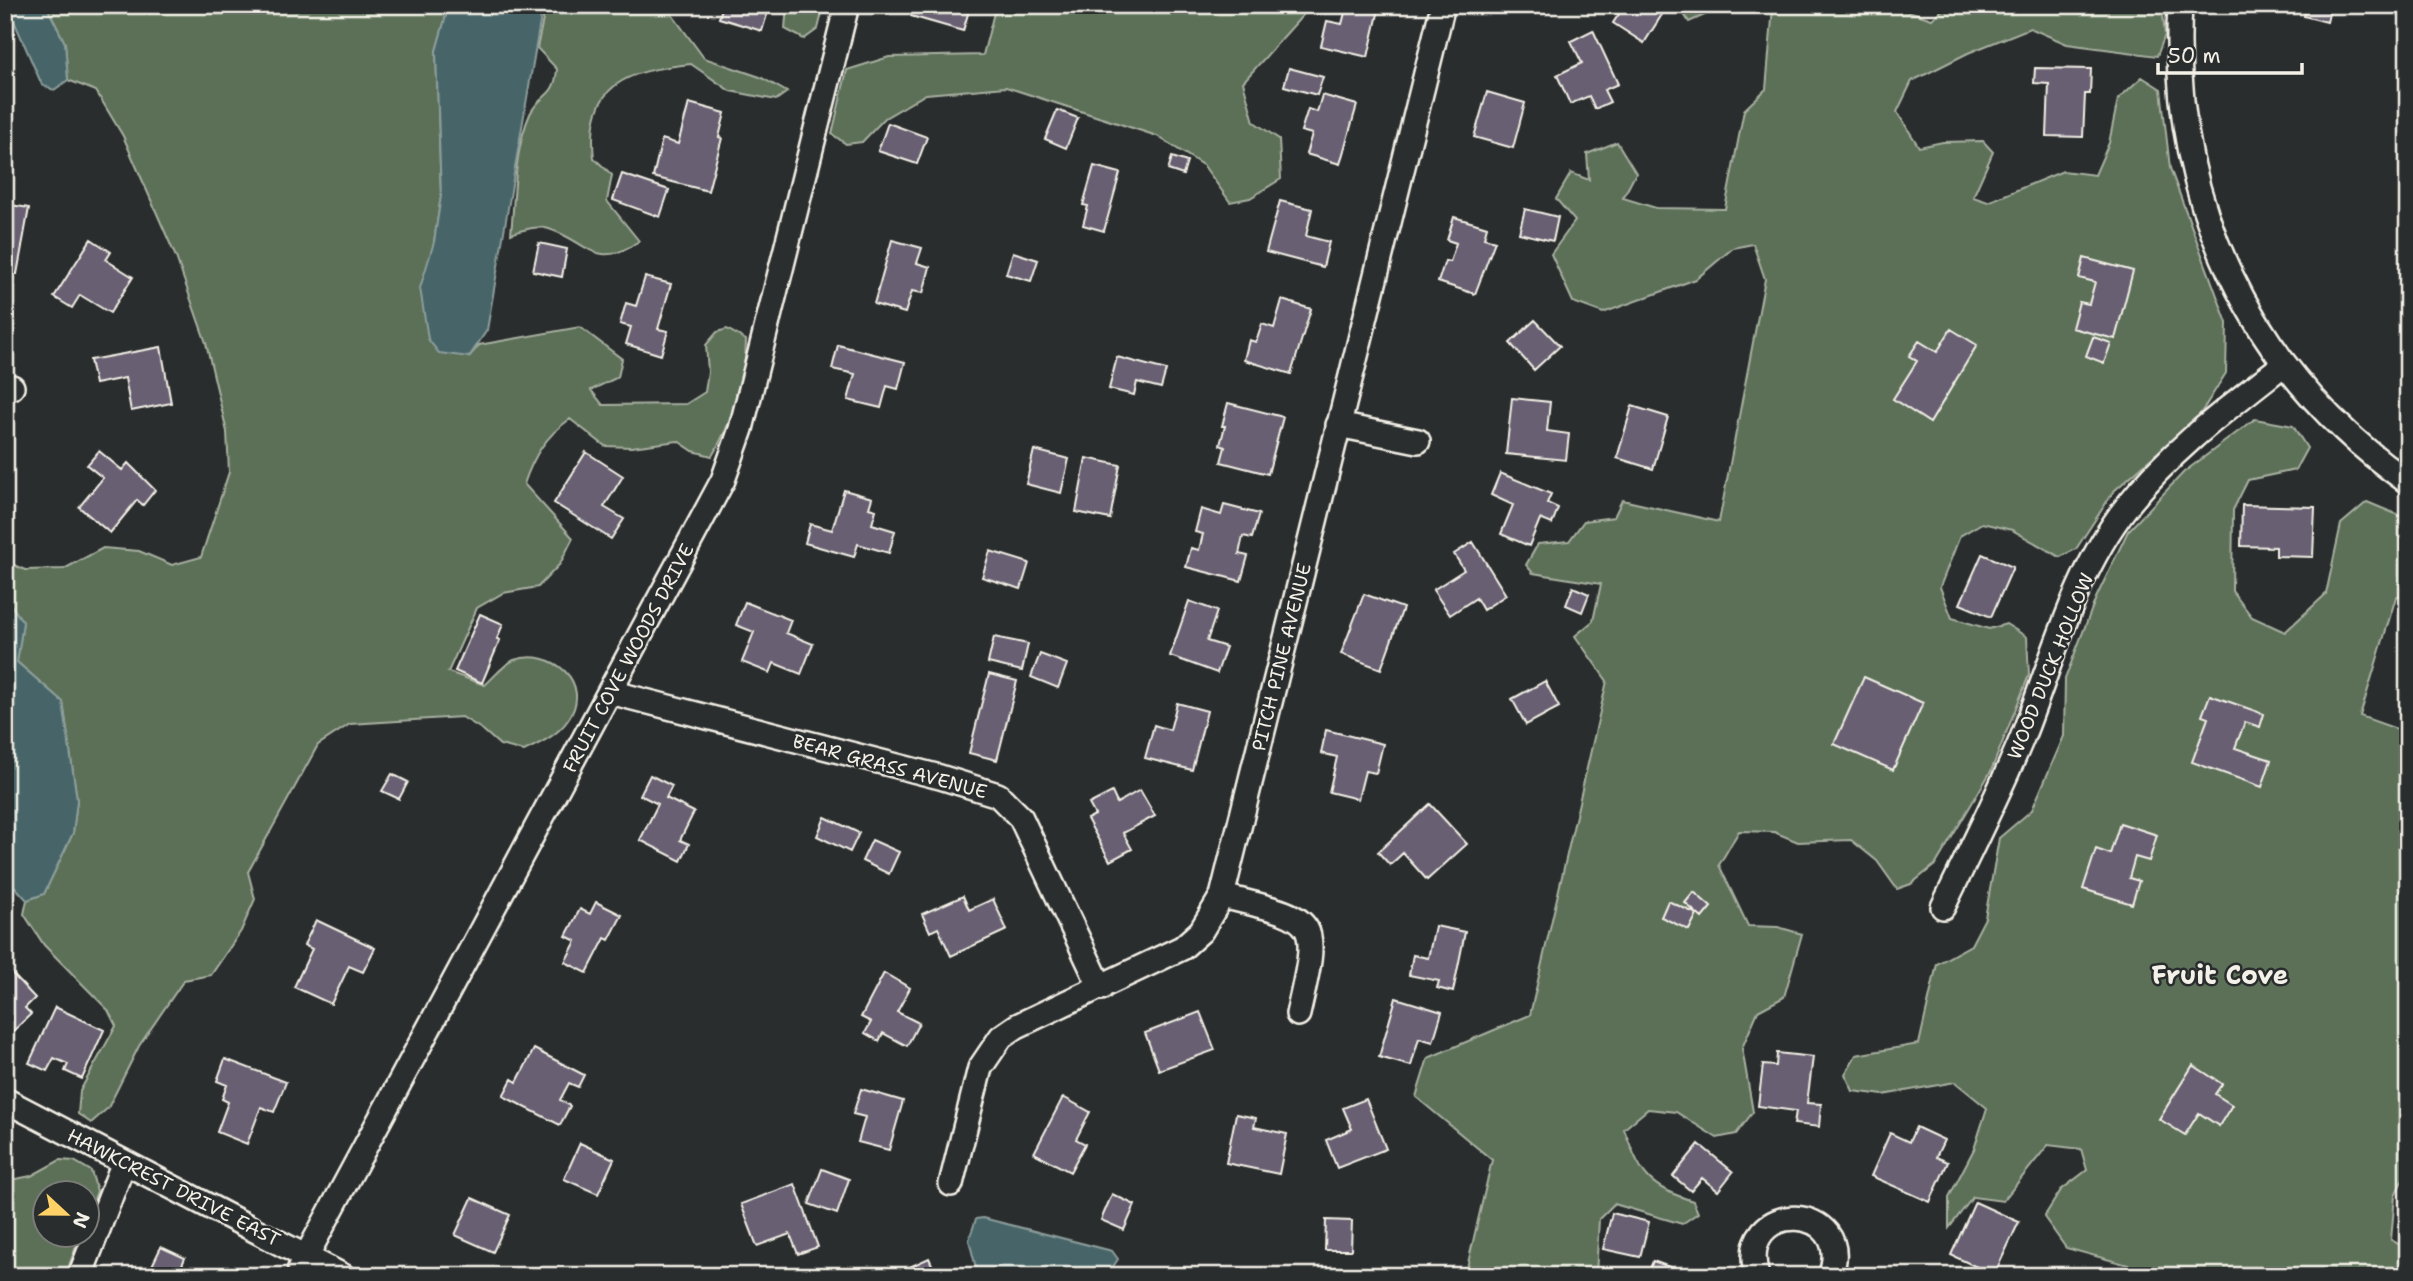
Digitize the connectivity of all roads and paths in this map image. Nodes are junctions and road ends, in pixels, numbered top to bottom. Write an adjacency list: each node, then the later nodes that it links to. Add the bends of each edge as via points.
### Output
1 (847, 5): 8 (street, FRUIT COVE WOODS DRIVE, via 741,429 704,519)
2 (1443, 5): 5 (street, PITCH PINE AVENUE)
3 (2180, 5): 4 (street, via 2180,99 2193,176 2231,276)
4 (2284, 364): 7 (street, via 2321,409); 10 (street, WOOD DUCK HOLLOW, via 2187,441 2147,481 2105,538 2080,586 2003,783)
5 (1338, 425): 6 (street); 9 (street, PITCH PINE AVENUE)
6 (1418, 442)
7 (2408, 482)
8 (610, 692): 11 (street, BEAR GRASS AVENUE, via 998,795 1021,818); 16 (street, FRUIT COVE WOODS DRIVE)
9 (1222, 896): 11 (street, PITCH PINE AVENUE, via 1201,931 1182,948); 12 (street, via 1293,916 1309,931 1312,952)
10 (1943, 907)
11 (1101, 988): 15 (street, PITCH PINE AVENUE, via 1017,1026 989,1051 980,1068)
12 (1298, 1014)
13 (5, 1100): 14 (street, HAWKCREST DRIVE EAST)
14 (124, 1162): 16 (street, HAWKCREST DRIVE EAST); 17 (street)
15 (951, 1184)
16 (304, 1262): 18 (street, HAWKCREST DRIVE EAST)
17 (80, 1276)
18 (343, 1276)
19 (1757, 1276): 20 (street, via 1758,1240 1769,1225 1791,1216 1824,1229 1835,1251)
20 (1831, 1276)

